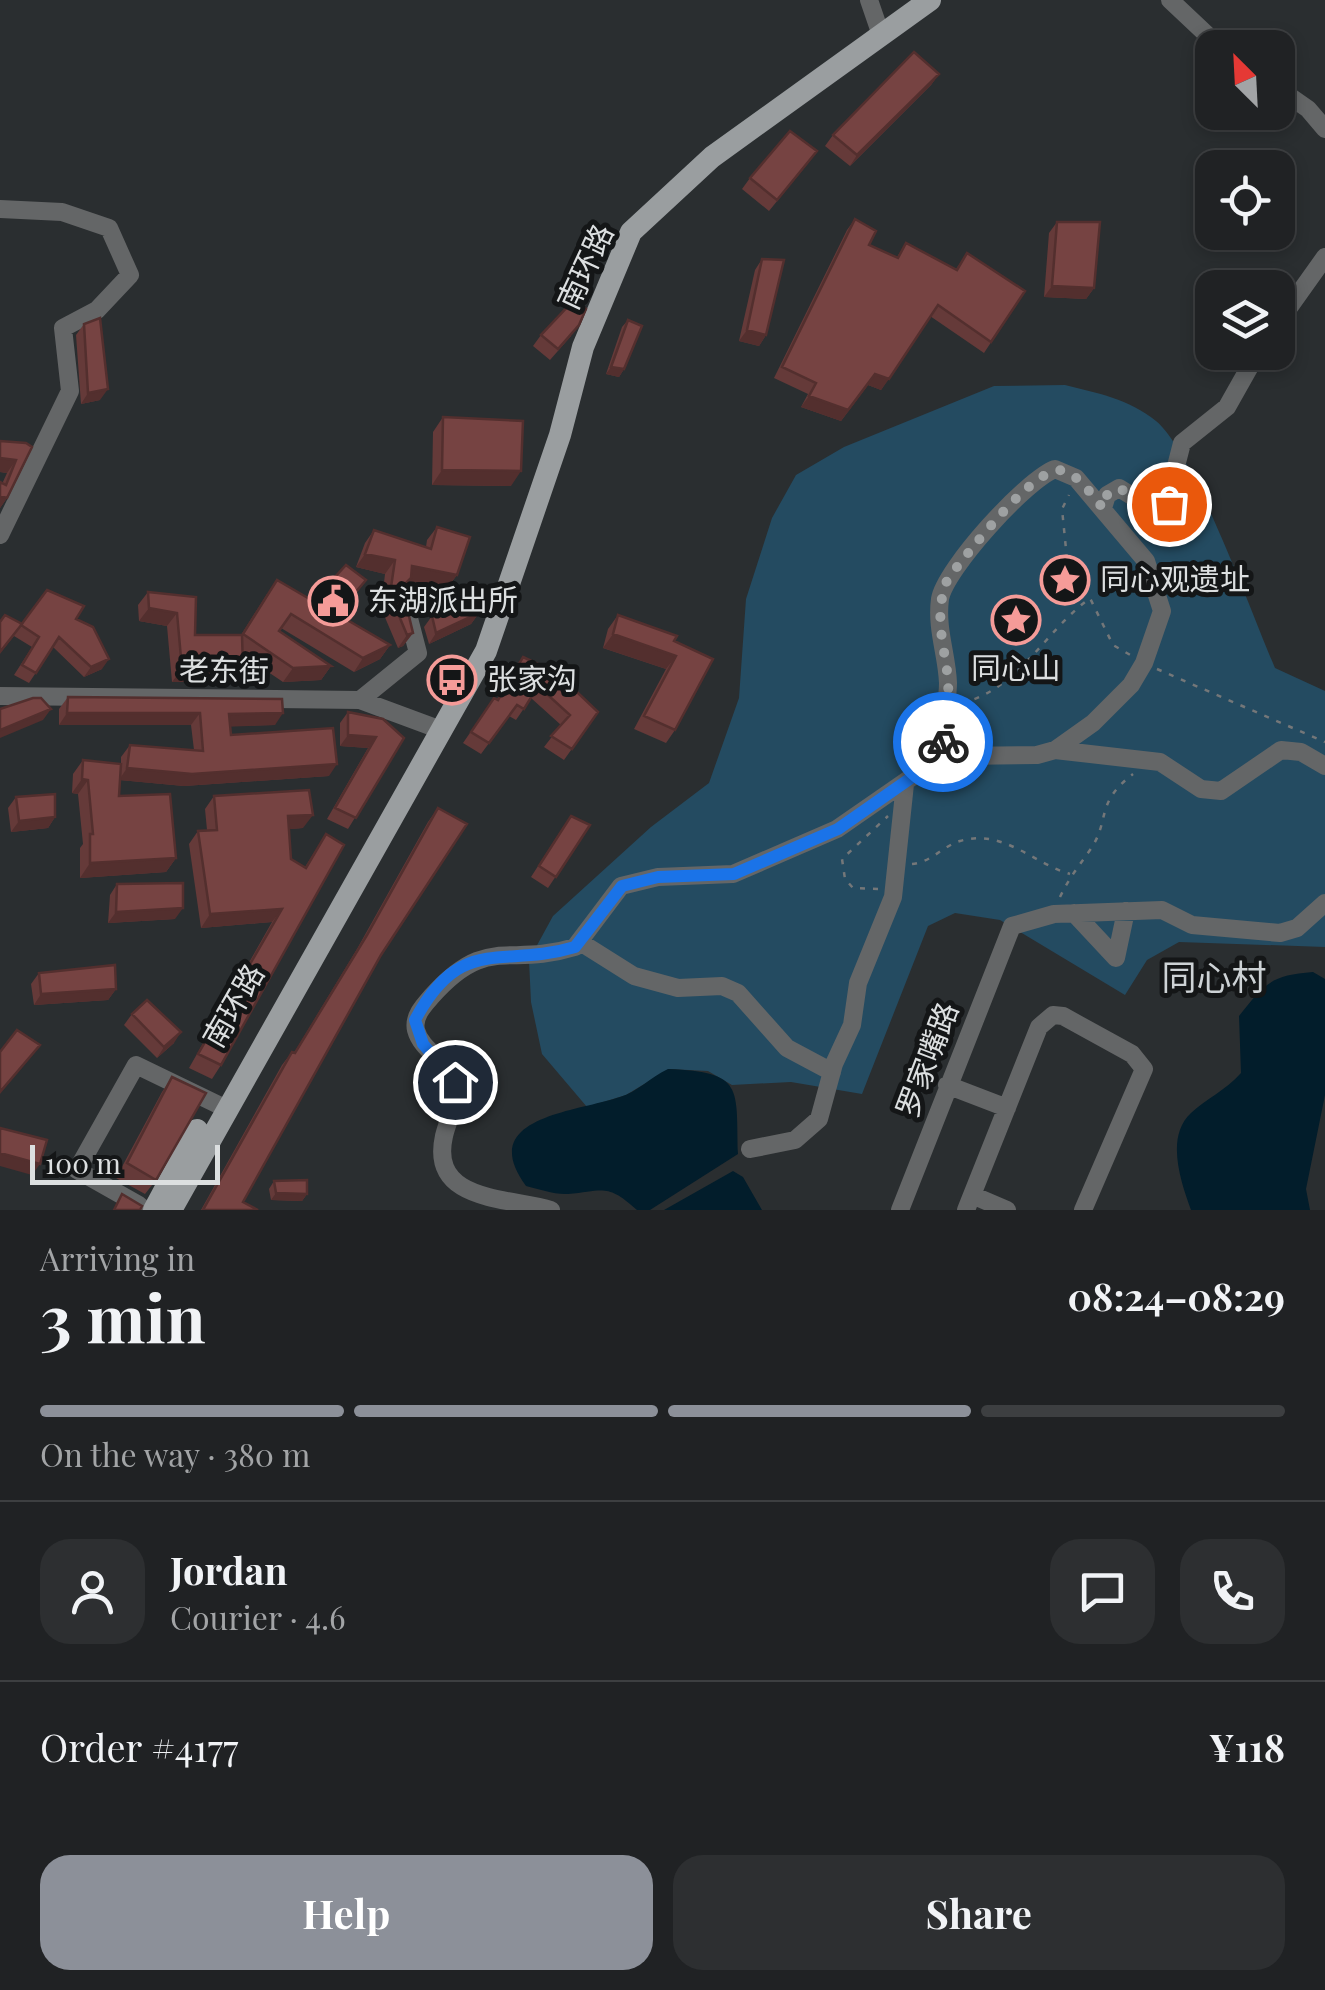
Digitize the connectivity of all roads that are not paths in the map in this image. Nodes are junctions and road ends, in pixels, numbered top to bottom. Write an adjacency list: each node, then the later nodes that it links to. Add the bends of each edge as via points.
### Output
1 (869, 0): 5 (street)
2 (930, 0): 5 (main road, 南环路)
3 (1170, 0): 4 (street)
4 (1202, 30)
5 (880, 35): 17 (main road, 南环路, via 712,157 632,232 584,347 491,628 473,644)
6 (1295, 100): 7 (street)
7 (1325, 129)
8 (0, 210): 13 (street, via 62,212 108,228 130,275 97,310 63,328 70,391)
9 (1325, 257): 10 (street)
10 (1295, 298)
11 (1248, 370): 12 (street, via 1226,407 1182,444 1165,509 1119,488)
12 (1103, 508): 18 (street, via 1146,561 1161,620 1131,686); 19 (street, via 1080,482 1055,469 1034,480 948,578 939,631 948,679 942,730)
13 (0, 534)
14 (405, 603): 16 (street, via 418,652)
15 (0, 696): 16 (street, 老东街)
16 (360, 700): 17 (street, 老东街)
17 (435, 726): 28 (main road, 南环路)
18 (1055, 750): 19 (street); 20 (street, via 1160,762 1201,789 1221,791 1280,750 1290,748)
19 (948, 752): 21 (street)
20 (1325, 766)
21 (905, 784): 25 (street, via 838,829 734,874 658,877 622,886); 26 (street, via 895,888)
22 (1323, 909): 23 (street, via 1280,933 1192,926 1162,910)
23 (1126, 911): 24 (street); 24 (street, via 1116,958)
24 (1066, 913): 27 (street, 罗家嘴路, via 1007,930)
25 (580, 942): 26 (street, via 634,976 678,988 738,992 786,1048); 34 (street, via 560,951 464,963 415,1020 423,1044 455,1082 442,1153 452,1182)
26 (832, 1072): 30 (street, via 810,1132)
27 (947, 1086): 29 (street); 35 (street, 罗家嘴路)
28 (221, 1105): 32 (main road, 南环路); 32 (street, via 136,1065 76,1170); 33 (main road, 南环路)
29 (1006, 1108): 31 (street); 37 (street, via 1039,1028 1053,1015 1140,1060 1144,1069)
30 (750, 1149)
31 (969, 1202): 36 (street)
32 (151, 1210)
33 (172, 1210)
34 (551, 1210)
35 (900, 1210)
36 (1007, 1210)
37 (1083, 1210)

